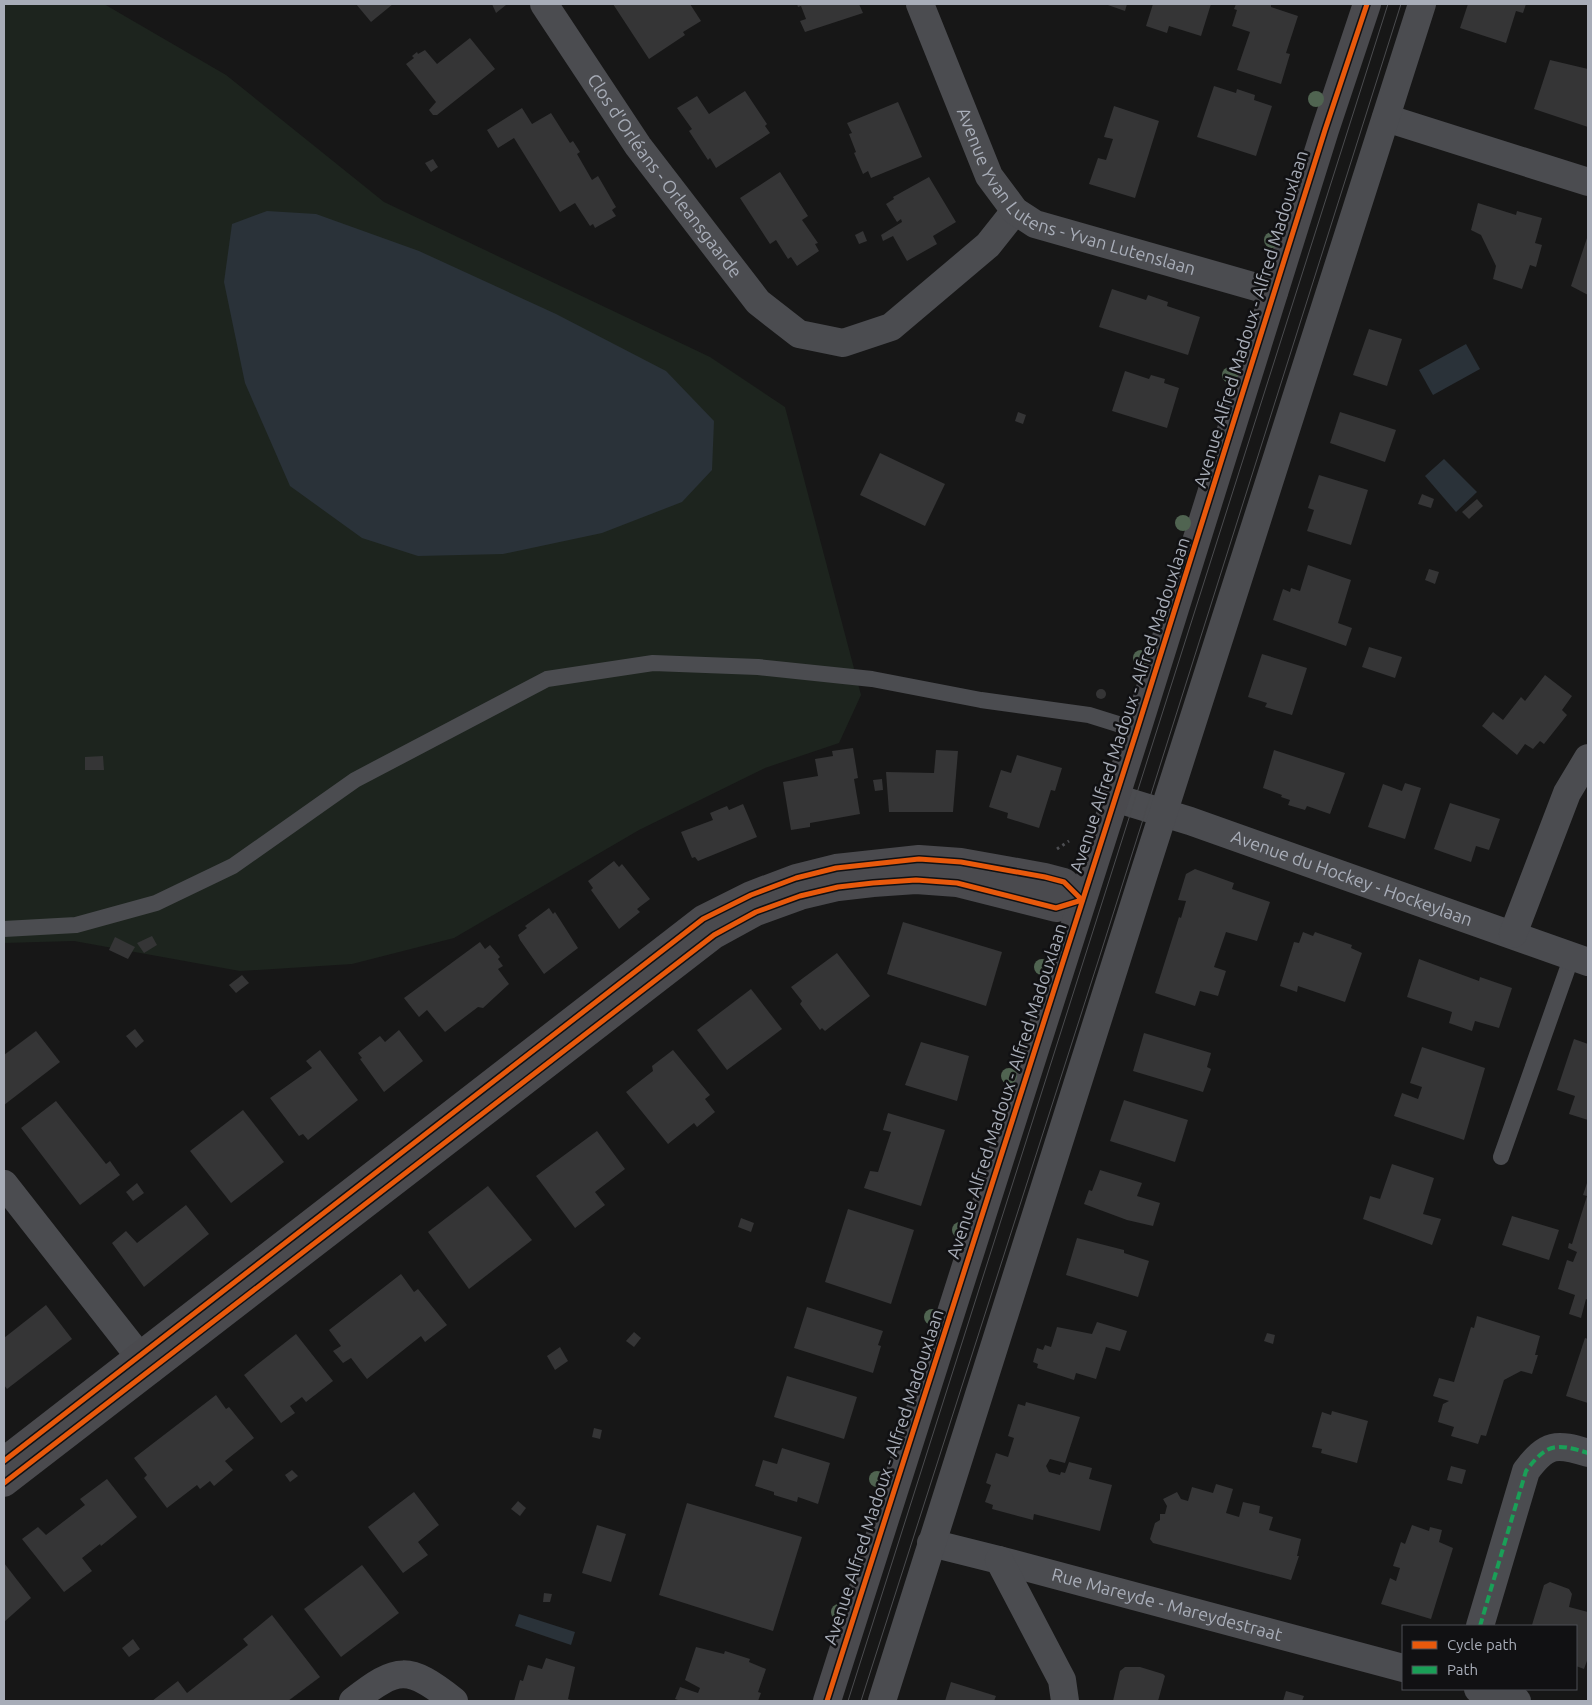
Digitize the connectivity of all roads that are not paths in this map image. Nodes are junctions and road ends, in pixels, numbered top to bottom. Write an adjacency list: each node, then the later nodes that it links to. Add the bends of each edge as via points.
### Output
1 (544, 4): 7 (street, Clos d'Orléans - Orleansgaarde, via 638,146 740,279 758,302 800,334 842,343 891,327 988,245)
2 (920, 4): 7 (street, Avenue Yvan Lutens - Yvan Lutenslaan, via 989,176)
3 (1367, 4): 8 (street, Avenue Alfred Madoux - Alfred Madouxlaan)
4 (1422, 4): 5 (street)
5 (1386, 118): 6 (street); 12 (street)
6 (1588, 182)
7 (1015, 211): 8 (street, Avenue Yvan Lutens - Yvan Lutenslaan, via 1035,224)
8 (1274, 292): 9 (street, Avenue Alfred Madoux - Alfred Madouxlaan)
9 (1137, 730): 11 (street, Avenue Alfred Madoux - Alfred Madouxlaan); 14 (lane, via 1089,715 981,700 872,679 758,667 653,663 547,679 355,780 233,866 156,903 76,925)
10 (1588, 758): 15 (street, via 1566,793)
11 (1115, 798): 12 (street, Avenue du Hockey - Hockeylaan); 13 (street, Avenue Alfred Madoux - Alfred Madouxlaan)
12 (1163, 813): 15 (street, Avenue du Hockey - Hockeylaan); 23 (street)
13 (1082, 900): 19 (street, via 1064,882 1045,876 961,862 919,860 836,868 796,878 703,918); 30 (street, Avenue Alfred Madoux - Alfred Madouxlaan)
14 (4, 929)
15 (1513, 934): 16 (street, Avenue du Hockey - Hockeylaan)
16 (1580, 959): 17 (lane)
17 (1501, 1157)
18 (4, 1184): 19 (street)
19 (144, 1363): 21 (street); 22 (street)
20 (1588, 1453): 25 (street, via 1562,1445 1539,1453 1526,1470)
21 (4, 1461)
22 (4, 1483)
23 (931, 1544): 24 (street, Rue Mareyde - Mareydestraat); 31 (street)
24 (999, 1560): 26 (street, Rue Mareyde - Mareydestraat); 32 (street, via 1062,1680)
25 (1480, 1625)
26 (1402, 1668)
27 (1481, 1690): 33 (street)
28 (353, 1701): 29 (street, via 380,1681 399,1674 416,1676)
29 (454, 1701)
30 (827, 1701)
31 (882, 1701)
32 (1065, 1701)
33 (1518, 1701)

